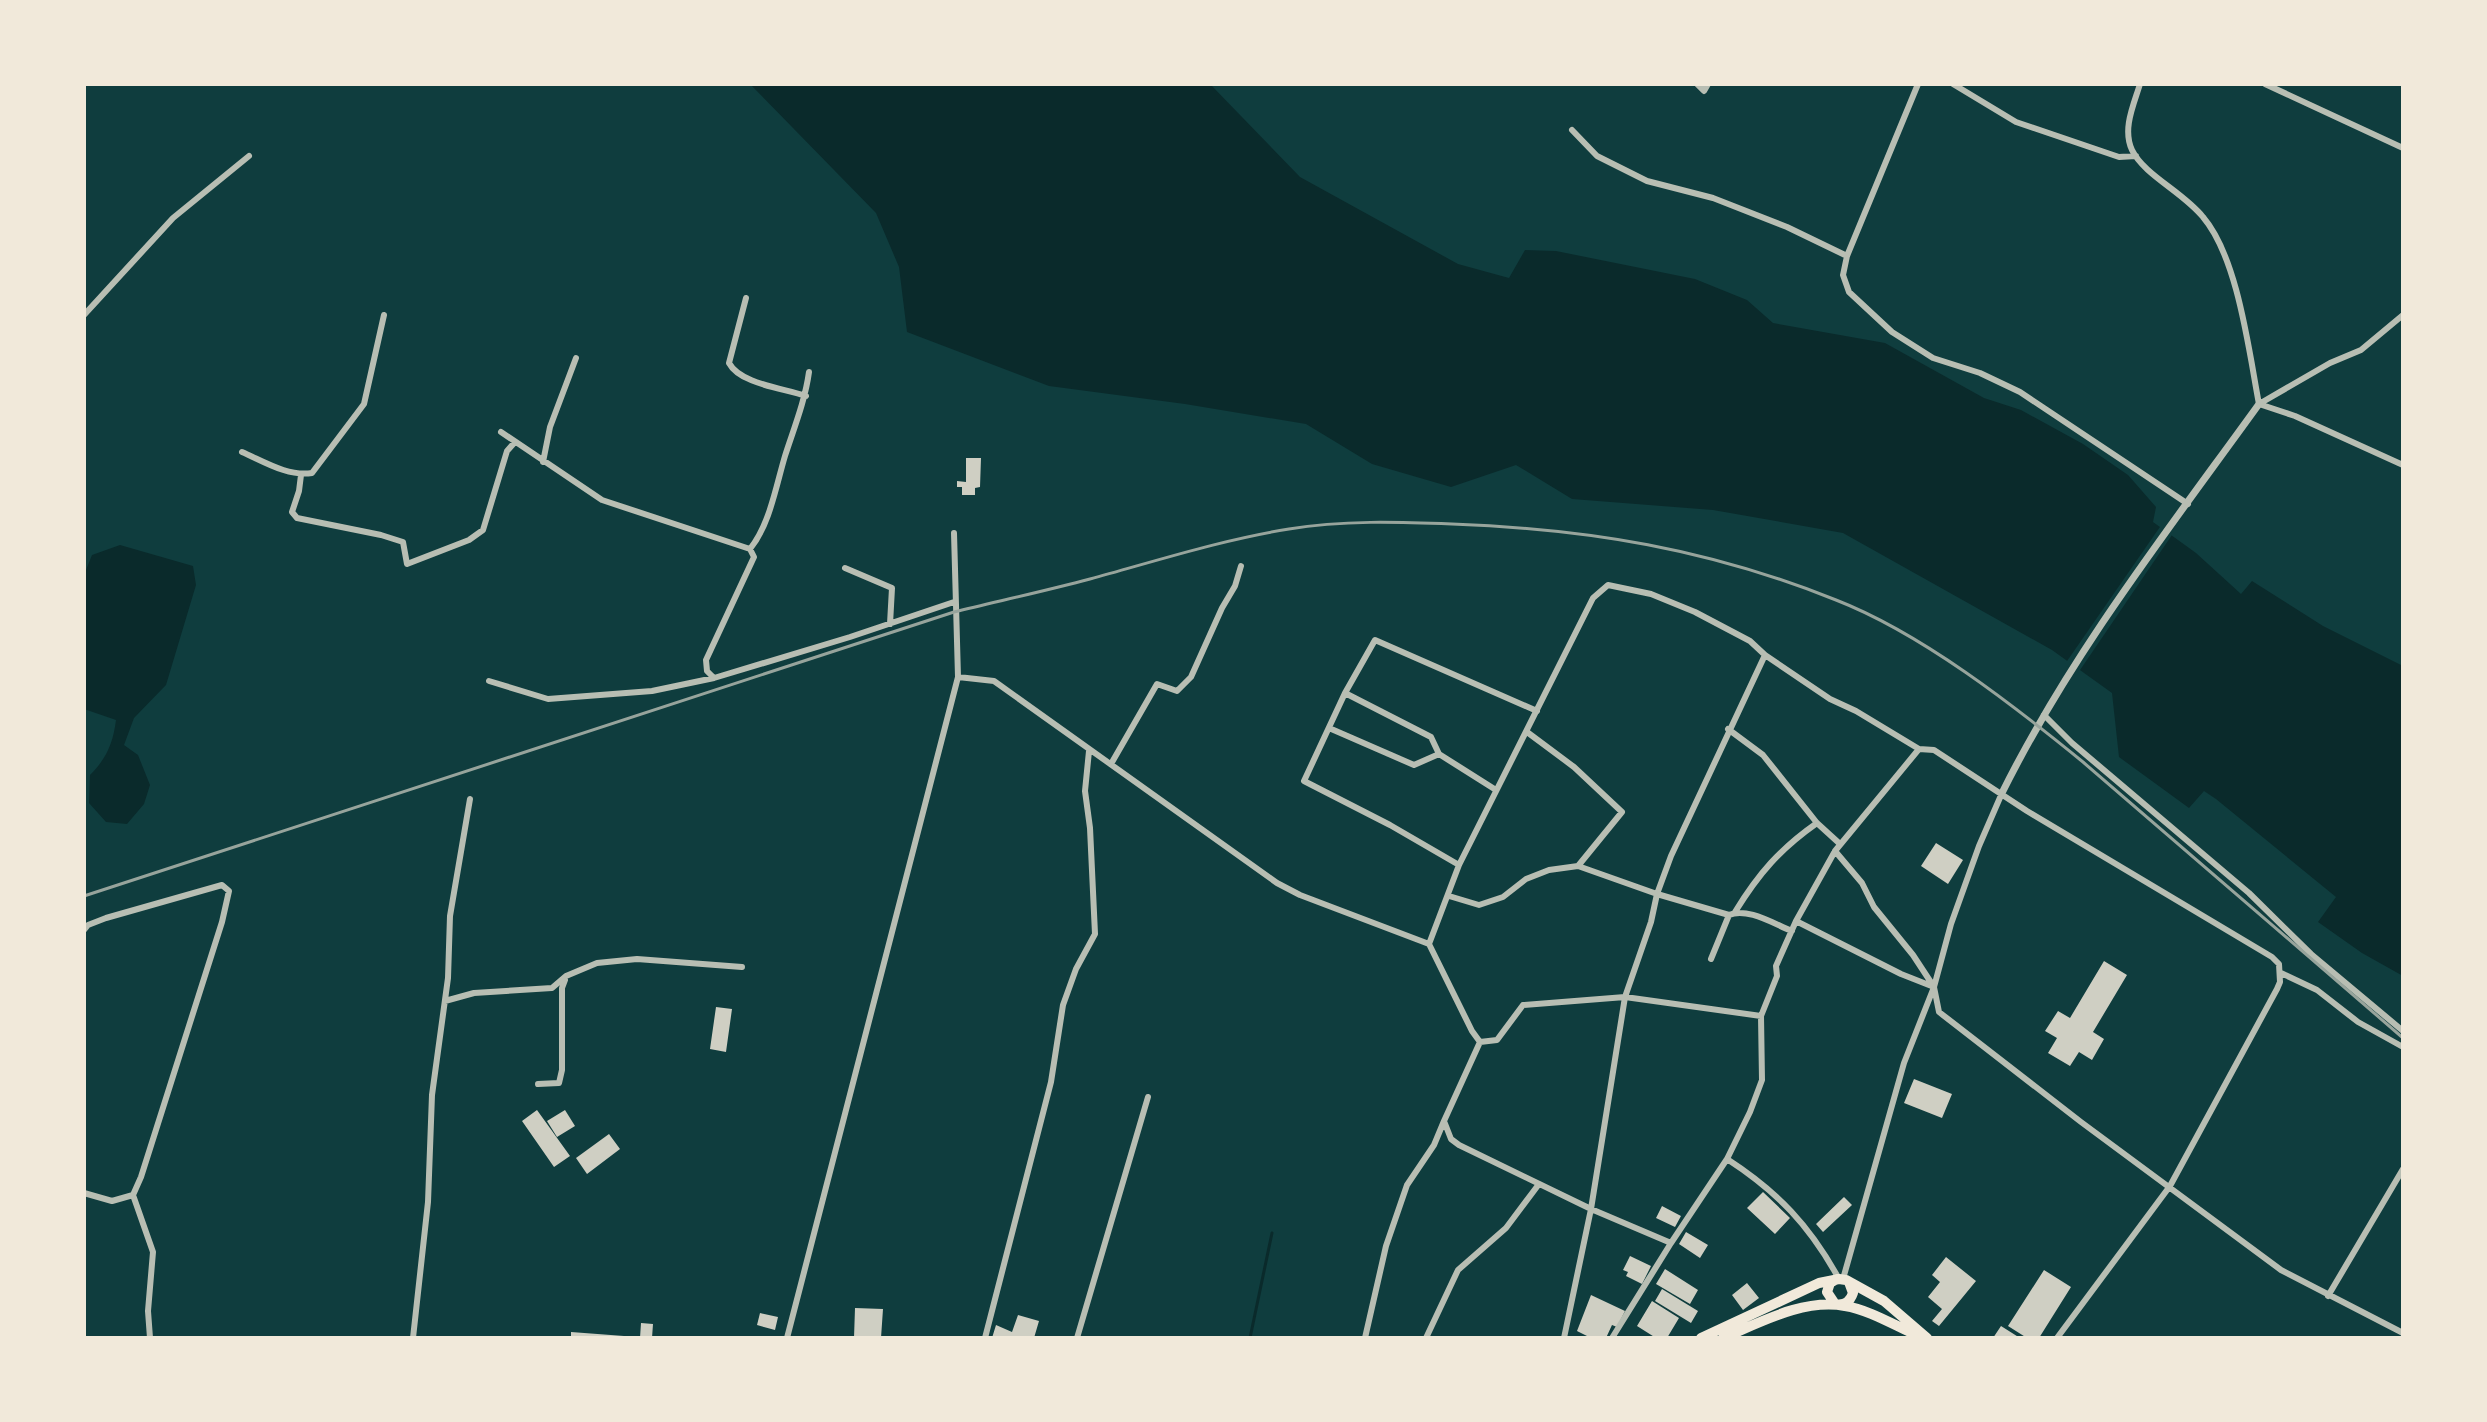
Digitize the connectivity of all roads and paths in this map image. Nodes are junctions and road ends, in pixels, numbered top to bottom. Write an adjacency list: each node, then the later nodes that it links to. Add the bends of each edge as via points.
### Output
1 (1697, 84): 2 (street, via 1704,91)
2 (1708, 84)
3 (1918, 84): 11 (street)
4 (1953, 84): 10 (street, via 2016,122 2119,157)
5 (2140, 84): 10 (street, via 2128,125)
6 (2265, 84): 8 (street)
7 (1572, 130): 11 (street, via 1597,156 1647,181 1713,198)
8 (2403, 148)
9 (249, 156): 13 (street, via 173,218)
10 (2136, 156): 19 (street, via 2212,227 2235,291)
11 (1847, 256): 26 (street, via 1843,275 1849,292 1892,332 1933,358 2020,392)
12 (746, 298): 18 (street, via 729,363 733,371)
13 (84, 315)
14 (384, 315): 25 (street, via 364,404 312,473)
15 (2403, 315): 19 (street, via 2361,350)
16 (576, 358): 23 (street)
17 (809, 372): 18 (street)
18 (806, 396): 28 (street, via 759,537)
19 (2259, 404): 24 (street); 26 (street)
20 (501, 432): 21 (street)
21 (515, 442): 23 (street); 25 (street, via 507,451 483,530 407,564 403,542 297,518 292,512)
22 (242, 452): 25 (street)
23 (543, 462): 28 (street, via 602,500)
24 (2403, 465)
25 (301, 475)
26 (2188, 504): 39 (street)
27 (954, 533): 31 (street)
28 (750, 549): 35 (street, via 754,557 706,660)
29 (1241, 566): 46 (street, via 1191,677 1177,691 1157,684)
30 (845, 568): 32 (street, via 892,588)
31 (954, 602): 32 (street); 34 (street)
32 (890, 624): 35 (street)
33 (1765, 655): 38 (street, via 1750,641 1668,599 1608,585 1593,598); 41 (street); 43 (street)
34 (958, 677): 44 (street, via 994,681); 90 (street)
35 (714, 678): 36 (street, via 652,691 548,699)
36 (489, 681)
37 (1345, 693): 38 (street, via 1375,640); 40 (street); 45 (street, via 1431,737)
38 (1537, 711): 42 (street)
39 (2044, 715): 48 (street); 70 (street)
40 (1329, 728): 45 (street, via 1414,765); 53 (street, via 1304,781)
41 (1728, 729): 50 (street, via 1763,755); 55 (street)
42 (1527, 732): 47 (street); 54 (street, via 1622,812)
43 (1919, 749): 48 (street, via 1934,750); 51 (street)
44 (1089, 751): 46 (street); 91 (street, via 1085,791 1095,934 1063,1005 1051,1082)
45 (1439, 754): 47 (street)
46 (1111, 764): 61 (street, via 1277,883)
47 (1496, 790): 53 (street)
48 (2002, 793): 64 (street, via 2272,957); 66 (street, via 1951,924)
49 (470, 799): 68 (street, via 450,916)
50 (1817, 823): 51 (street); 57 (street, via 1787,844)
51 (1840, 844): 52 (street)
52 (1835, 851): 58 (street); 66 (street)
53 (1459, 865): 56 (street)
54 (1578, 866): 55 (street); 56 (street, via 1526,879 1503,897 1479,905)
55 (1657, 894): 57 (street); 67 (street)
56 (1449, 896): 61 (street)
57 (1732, 913): 60 (street, via 1756,916); 62 (street)
58 (1796, 921): 60 (street); 66 (street)
59 (84, 930): 81 (street, via 106,918 222,885 229,891)
60 (1792, 931): 69 (street)
61 (1429, 944): 71 (street)
62 (1711, 959)
63 (742, 967): 65 (street, via 637,959 597,963)
64 (2281, 973): 72 (street, via 2317,990 2358,1022); 79 (street)
65 (566, 976): 68 (street, via 552,988 474,993); 73 (street, via 559,1083)
66 (1934, 987): 79 (street, via 1939,1012 1949,1021); 84 (street, via 1904,1063)
67 (1625, 997): 69 (street); 71 (street, via 1523,1005 1497,1040); 82 (street)
68 (445, 1001): 89 (street, via 432,1095 428,1202)
69 (1761, 1016): 76 (street, via 1762,1080)
70 (2403, 1031)
71 (1480, 1042): 75 (street)
72 (2403, 1047)
73 (538, 1084)
74 (1148, 1097): 92 (street)
75 (1444, 1121): 78 (street, via 1459,1145); 93 (street, via 1407,1185 1386,1246)
76 (1727, 1159): 83 (street); 84 (street, via 1804,1224)
77 (2403, 1169): 85 (street)
78 (1539, 1184): 82 (street); 94 (street, via 1506,1228 1458,1270)
79 (2170, 1186): 85 (street, via 2281,1270); 100 (street)
80 (84, 1193): 81 (street, via 112,1201)
81 (133, 1195): 88 (street, via 153,1252)
82 (1591, 1209): 83 (street); 95 (street)
83 (1671, 1243): 96 (street)
84 (1843, 1280): 86 (highway, via 1853,1289 1852,1297); 86 (highway, via 1830,1283 1827,1292); 97 (highway, via 1819,1283); 99 (highway, via 1884,1301)
85 (2328, 1296): 87 (street)
86 (1840, 1305): 98 (highway, via 1793,1311); 99 (highway)
87 (2403, 1333)
88 (150, 1338)
89 (413, 1338)
90 (787, 1338)
91 (985, 1338)
92 (1077, 1338)
93 (1365, 1338)
94 (1426, 1338)
95 (1564, 1338)
96 (1612, 1338)
97 (1701, 1338)
98 (1723, 1338)
99 (1925, 1338)
100 (2057, 1338)

